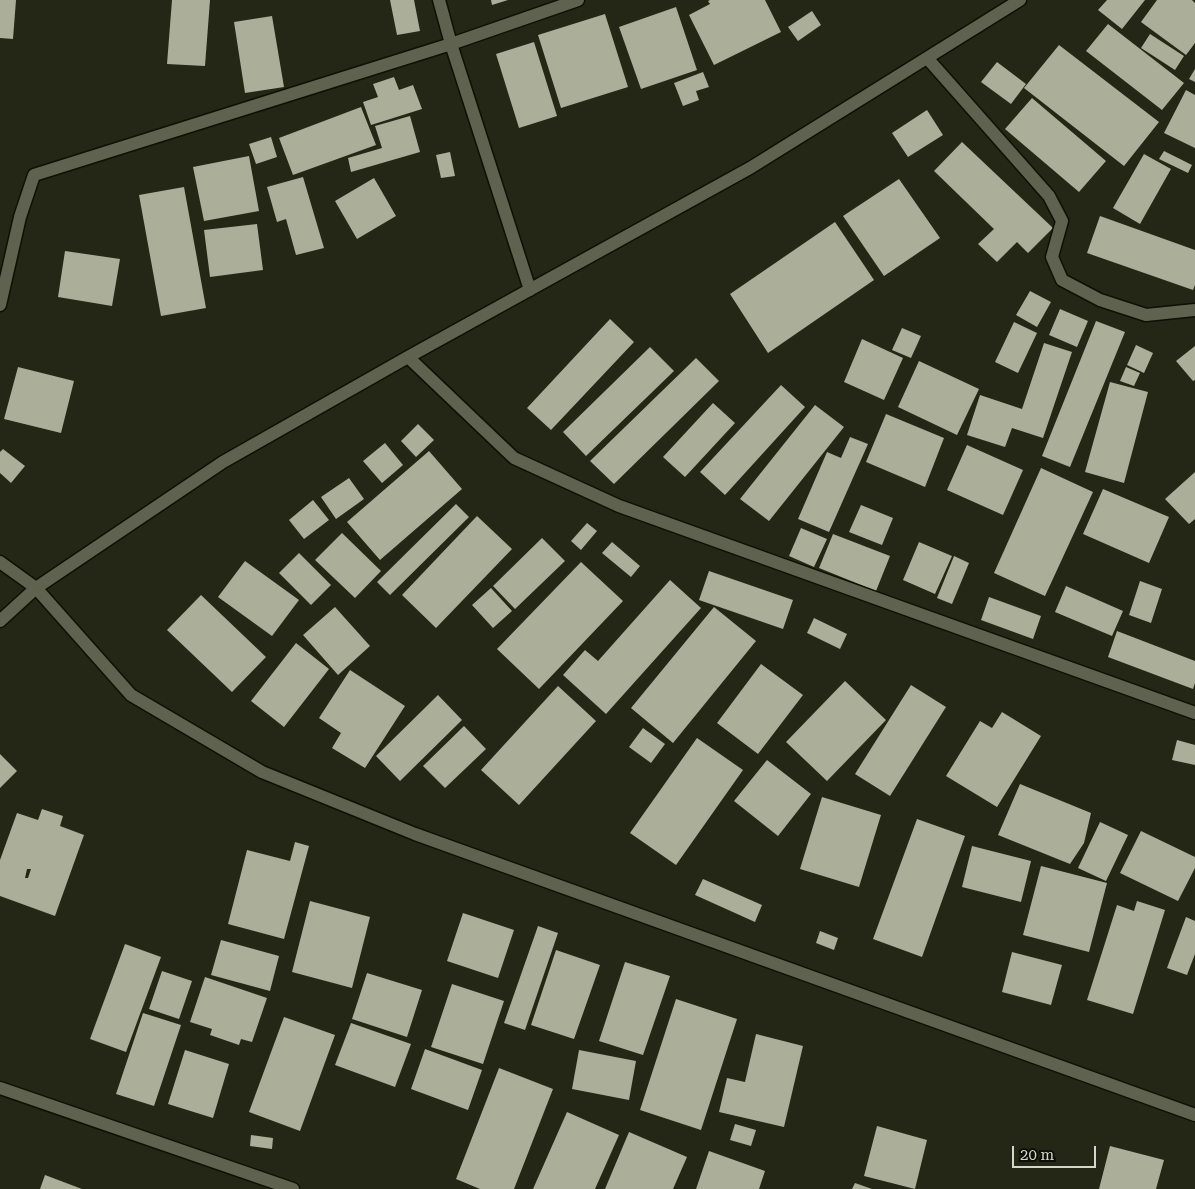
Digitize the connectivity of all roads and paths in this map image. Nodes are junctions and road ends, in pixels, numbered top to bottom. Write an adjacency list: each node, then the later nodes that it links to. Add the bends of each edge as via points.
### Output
1 (439, 0): 4 (street)
2 (578, 0): 4 (street)
3 (1020, 0): 5 (street)
4 (450, 44): 6 (street); 7 (street, via 34,175 20,217)
5 (928, 59): 6 (street, via 750,168); 8 (street, via 1050,196 1062,221 1052,257 1062,280 1100,300 1146,315)
6 (530, 290): 9 (street)
7 (0, 304)
8 (1195, 310)
9 (408, 358): 11 (street, via 223,462); 13 (street, via 514,458 611,502)
10 (0, 562): 11 (street)
11 (36, 588): 12 (street); 15 (street, via 131,695 262,772 415,834)
12 (0, 621)
13 (1195, 713)
14 (0, 1088): 16 (street)
15 (1195, 1115)
16 (294, 1189)

